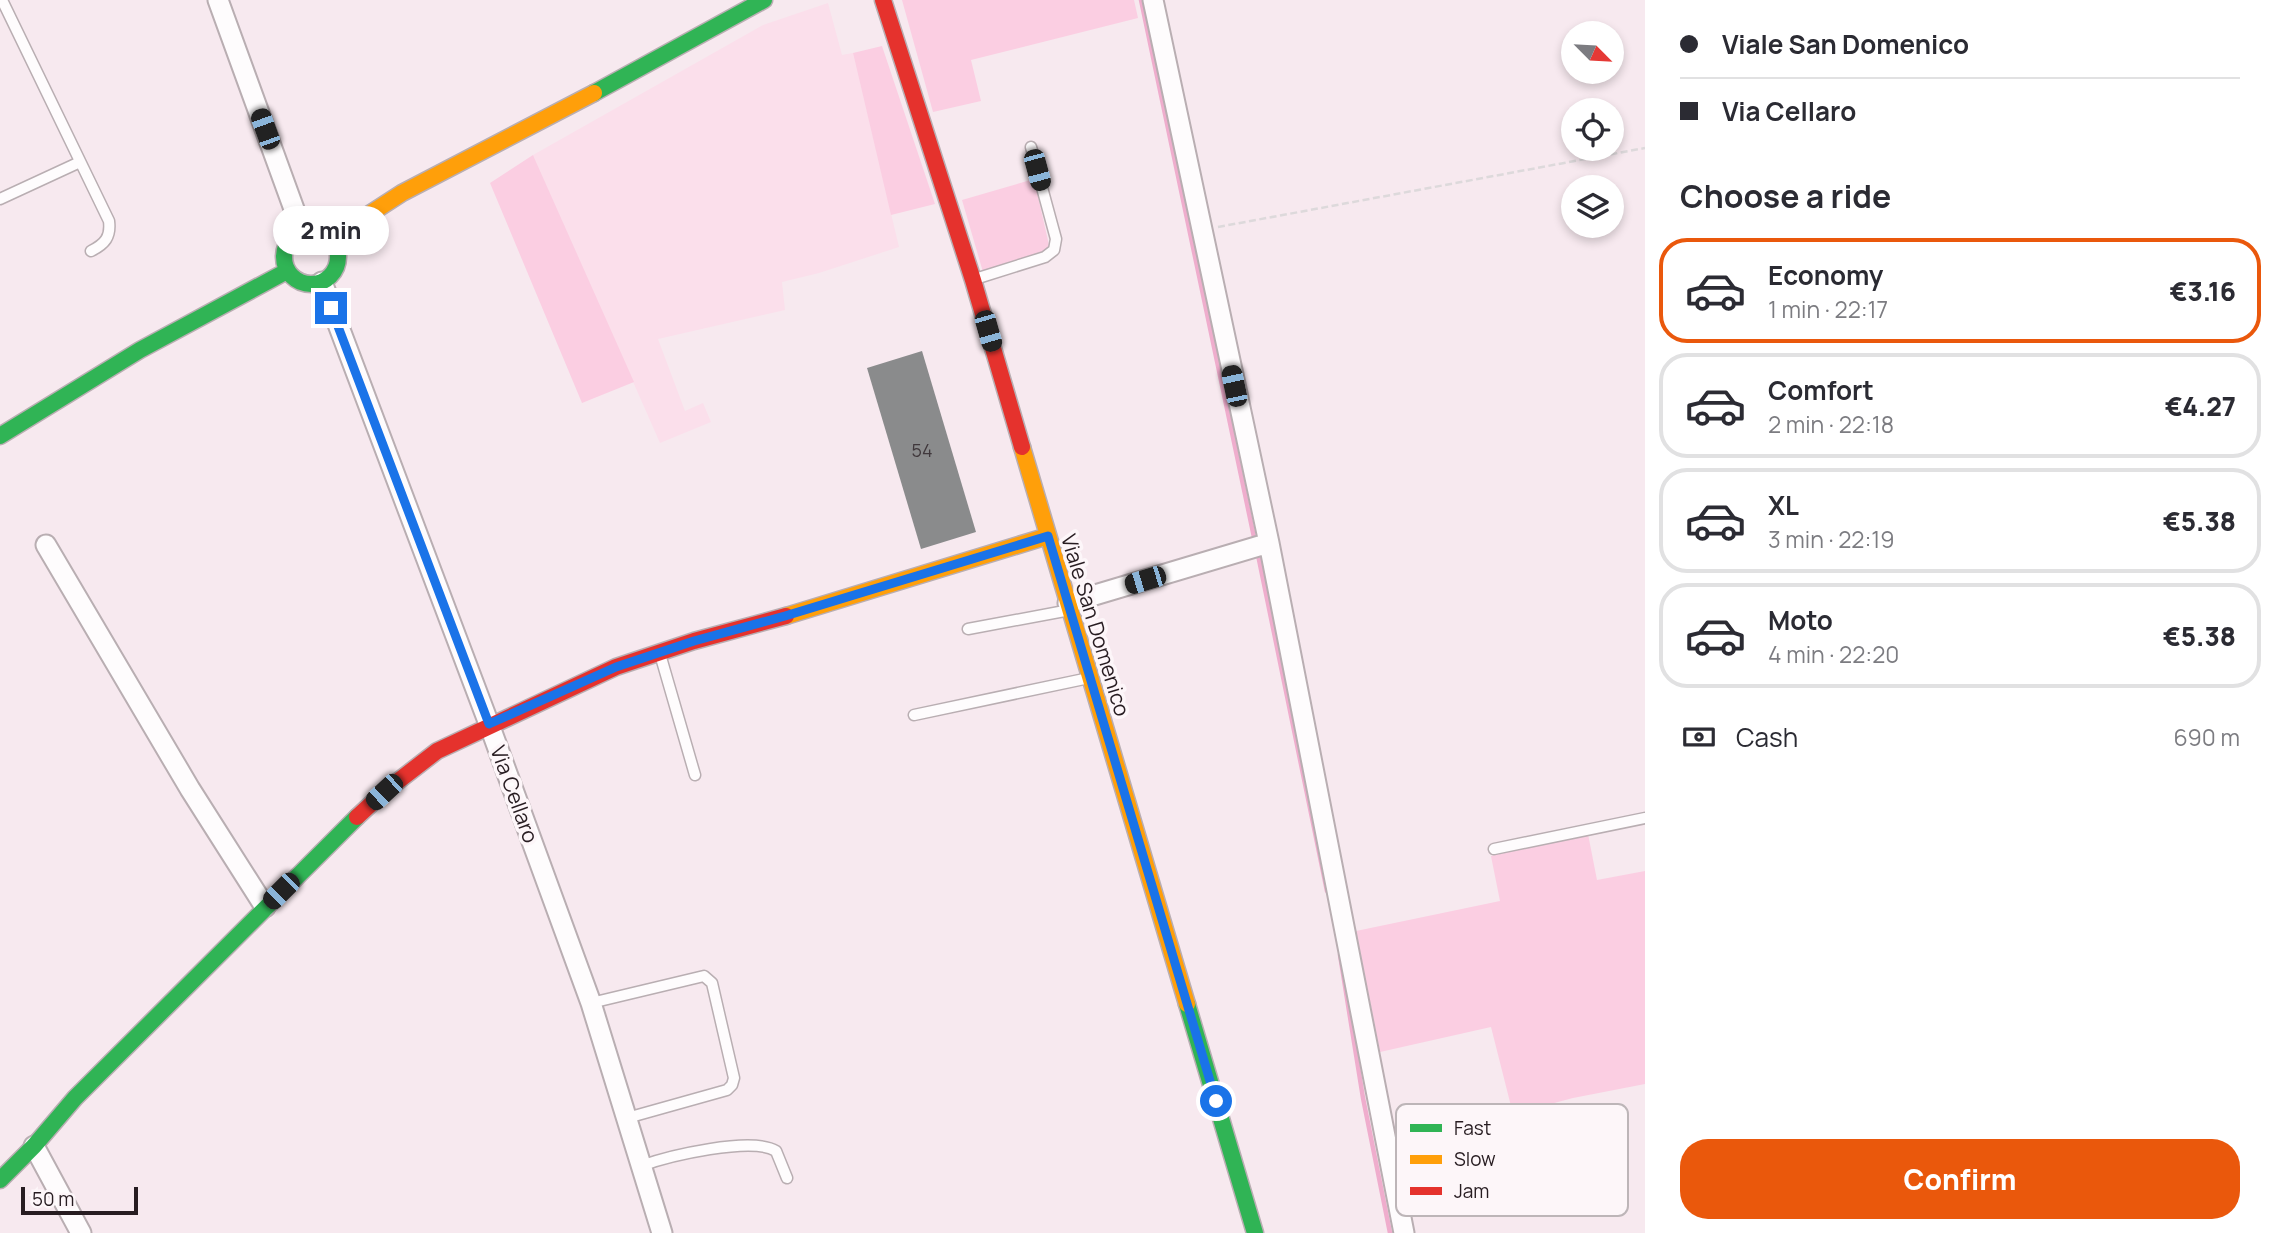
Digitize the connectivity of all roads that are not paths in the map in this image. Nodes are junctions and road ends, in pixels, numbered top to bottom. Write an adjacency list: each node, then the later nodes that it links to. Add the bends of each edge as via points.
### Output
1 (2, 0): 9 (lane)
2 (218, 0): 11 (street)
3 (764, 0): 12 (main road, via 402,193)
4 (883, 0): 7 (main road, Viale San Domenico)
5 (892, 0): 7 (main road, Viale San Domenico)
6 (1153, 0): 20 (street)
7 (893, 30): 15 (main road, Viale San Domenico)
8 (1031, 147): 15 (lane, via 1056,239 1054,250)
9 (80, 162): 10 (lane); 13 (lane, via 110,231 107,240)
10 (0, 199)
11 (302, 231): 12 (main road, via 318,231); 14 (main road, via 286,247)
12 (331, 239): 16 (main road, via 337,263)
13 (91, 251)
14 (288, 271): 16 (main road, via 306,284); 17 (main road, via 140,350)
15 (973, 280): 18 (main road, Viale San Domenico)
16 (322, 282): 26 (street, Via Cellaro)
17 (0, 436)
18 (1048, 536): 21 (main road, Viale San Domenico); 23 (main road)
19 (46, 545): 30 (street)
20 (1260, 546): 21 (street); 37 (street)
21 (1069, 607): 22 (lane); 24 (main road, Viale San Domenico)
22 (968, 629)
23 (659, 653): 26 (main road, via 616,667); 27 (lane)
24 (1090, 677): 25 (lane); 40 (main road, Viale San Domenico)
25 (914, 715)
26 (489, 724): 30 (main road, via 437,751 384,792); 31 (street, Via Cellaro)
27 (695, 775)
28 (1645, 818): 29 (lane)
29 (1494, 849)
30 (265, 907): 33 (main road, via 75,1098)
31 (591, 1003): 32 (street, Via Cellaro); 32 (lane, via 704,976 712,984 732,1085)
32 (627, 1118): 34 (street, Via Cellaro)
33 (34, 1146): 36 (main road); 38 (street)
34 (641, 1166): 35 (lane, via 703,1150 762,1145 776,1152); 39 (street, Via Cellaro)
35 (787, 1178)
36 (0, 1180)
37 (1396, 1195)
38 (81, 1233)
39 (662, 1233)
40 (1255, 1233)

